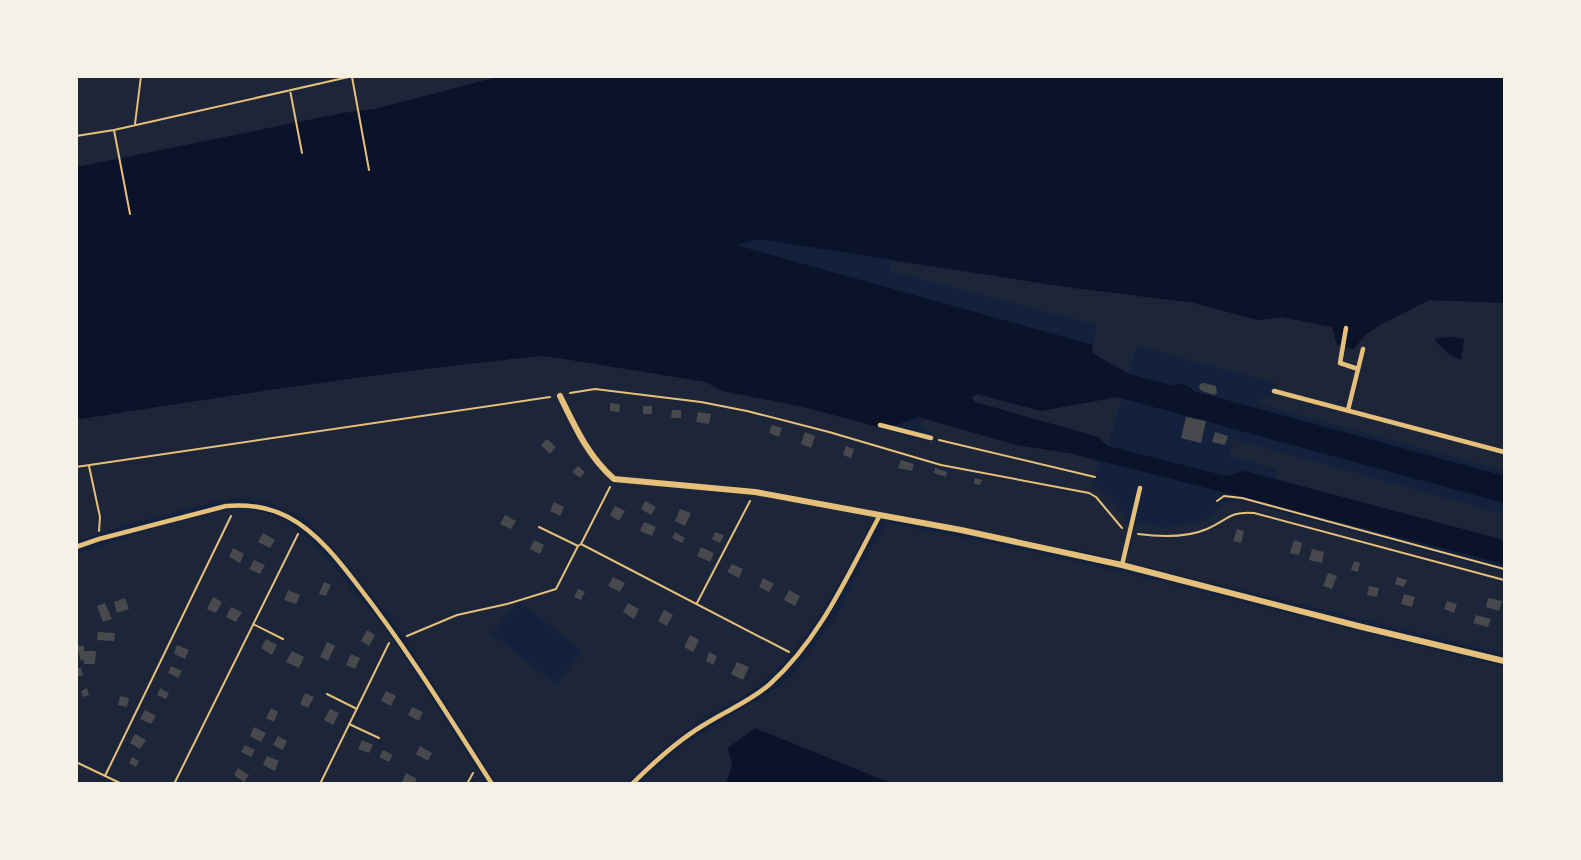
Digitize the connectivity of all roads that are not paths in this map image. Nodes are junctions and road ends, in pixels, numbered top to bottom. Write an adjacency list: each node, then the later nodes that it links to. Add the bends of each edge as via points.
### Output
1 (1346, 328): 3 (lane, via 1340,363)
2 (1363, 349): 3 (lane)
3 (1358, 369): 6 (lane)
4 (1274, 391): 6 (lane)
5 (560, 396): 11 (street, via 578,435 614,479 755,492)
6 (1348, 410): 9 (lane)
7 (880, 424): 8 (lane)
8 (931, 438)
9 (1504, 452)
10 (1140, 488): 13 (lane)
11 (880, 515): 13 (street); 16 (lane, via 823,622 797,656 769,685 685,738)
12 (76, 547): 15 (lane, via 211,508 236,505 273,510 302,526 342,565 394,632)
13 (1122, 565): 14 (street)
14 (1504, 661)
15 (492, 783)
16 (632, 783)

